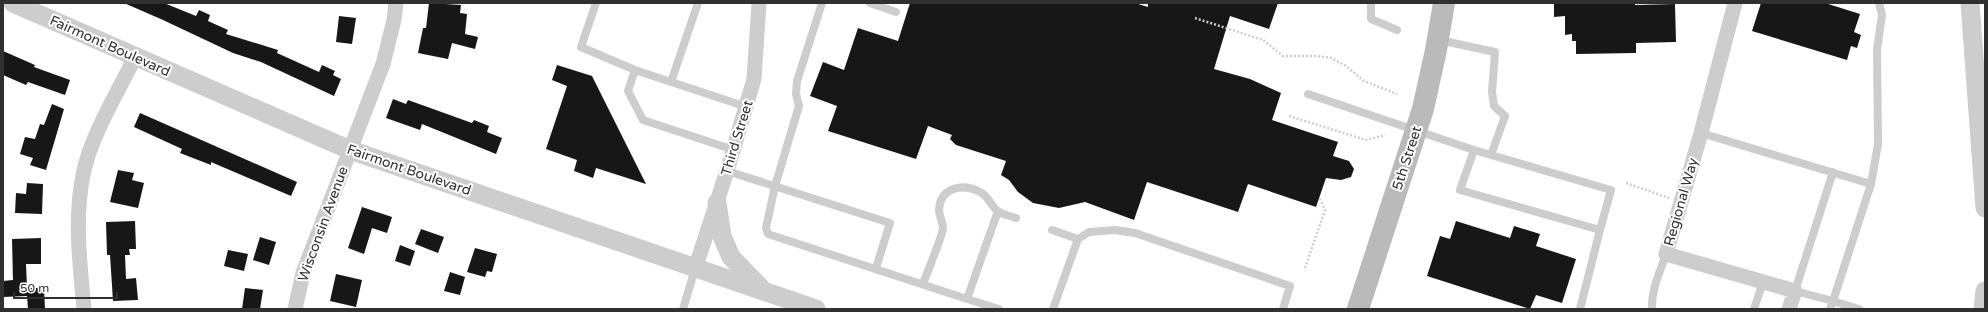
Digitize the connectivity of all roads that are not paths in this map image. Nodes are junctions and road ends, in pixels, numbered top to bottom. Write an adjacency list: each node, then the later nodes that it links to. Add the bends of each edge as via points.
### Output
1 (13, 3): 16 (street, Fairmont Boulevard)
2 (396, 3): 23 (street, Wisconsin Avenue, via 383,64)
3 (596, 3): 17 (lane, via 581,48)
4 (698, 3): 18 (lane)
5 (758, 3): 20 (street, Third Street, via 754,78)
6 (822, 3): 30 (lane, via 797,81 796,94 799,106)
7 (870, 3): 13 (lane)
8 (1371, 3): 14 (lane, via 1371,19)
9 (1444, 3): 15 (main road, 5th Street)
10 (1735, 3): 22 (street, Regional Way)
11 (1879, 3): 29 (lane, via 1882,15 1877,50 1878,144)
12 (1970, 3): 32 (street)
13 (896, 12)
14 (1397, 30)
15 (1438, 39): 21 (main road, 5th Street); 26 (lane, via 1495,52 1492,92 1494,106 1505,116)
16 (135, 57): 23 (street, Fairmont Boulevard); 48 (street, via 94,141 83,174 77,240)
17 (635, 70): 18 (lane); 24 (lane, via 628,91 643,120)
18 (671, 82): 20 (lane)
19 (1308, 94): 21 (lane)
20 (747, 107): 24 (street, Third Street)
21 (1416, 131): 25 (lane); 55 (main road, 5th Street)
22 (1701, 133): 28 (lane); 38 (street, Regional Way)
23 (350, 150): 40 (street, Fairmont Boulevard); 49 (street, Wisconsin Avenue, via 303,273)
24 (734, 150): 27 (street, Third Street)
25 (1474, 150): 26 (lane); 36 (lane, via 1460,190)
26 (1491, 155): 36 (lane, via 1611,190)
27 (727, 171): 30 (lane); 31 (street, Third Street)
28 (1833, 172): 29 (lane); 43 (lane)
29 (1871, 184): 47 (lane)
30 (775, 186): 39 (lane, via 766,228 768,234); 39 (lane, via 890,223)
31 (716, 203): 40 (street, Third Street); 45 (street, via 722,236 731,257)
32 (1985, 208)
33 (998, 211): 34 (lane); 42 (lane, via 982,192 957,187 946,192 939,211 943,229); 46 (lane)
34 (1016, 218)
35 (1052, 230): 37 (lane)
36 (1600, 230): 56 (lane)
37 (1078, 239): 53 (lane); 54 (lane, via 1089,232 1135,233 1245,270 1290,286)
38 (1666, 254): 41 (street, Regional Way); 57 (lane, via 1656,282)
39 (876, 268): 42 (lane)
40 (695, 269): 45 (street, Fairmont Boulevard); 50 (lane)
41 (1763, 282): 43 (street, Regional Way); 58 (lane)
42 (924, 284): 46 (lane)
43 (1795, 291): 47 (lane); 59 (street)
44 (1985, 291): 61 (street)
45 (765, 292): 51 (street, Fairmont Boulevard)
46 (967, 299): 52 (lane)
47 (1832, 305): 60 (lane)
48 (84, 309)
49 (295, 309)
50 (682, 309)
51 (816, 309)
52 (999, 309)
53 (1054, 309)
54 (1283, 309)
55 (1358, 309)
56 (1580, 309)
57 (1652, 309)
58 (1754, 309)
59 (1790, 309)
60 (1859, 309)
61 (1983, 309)

